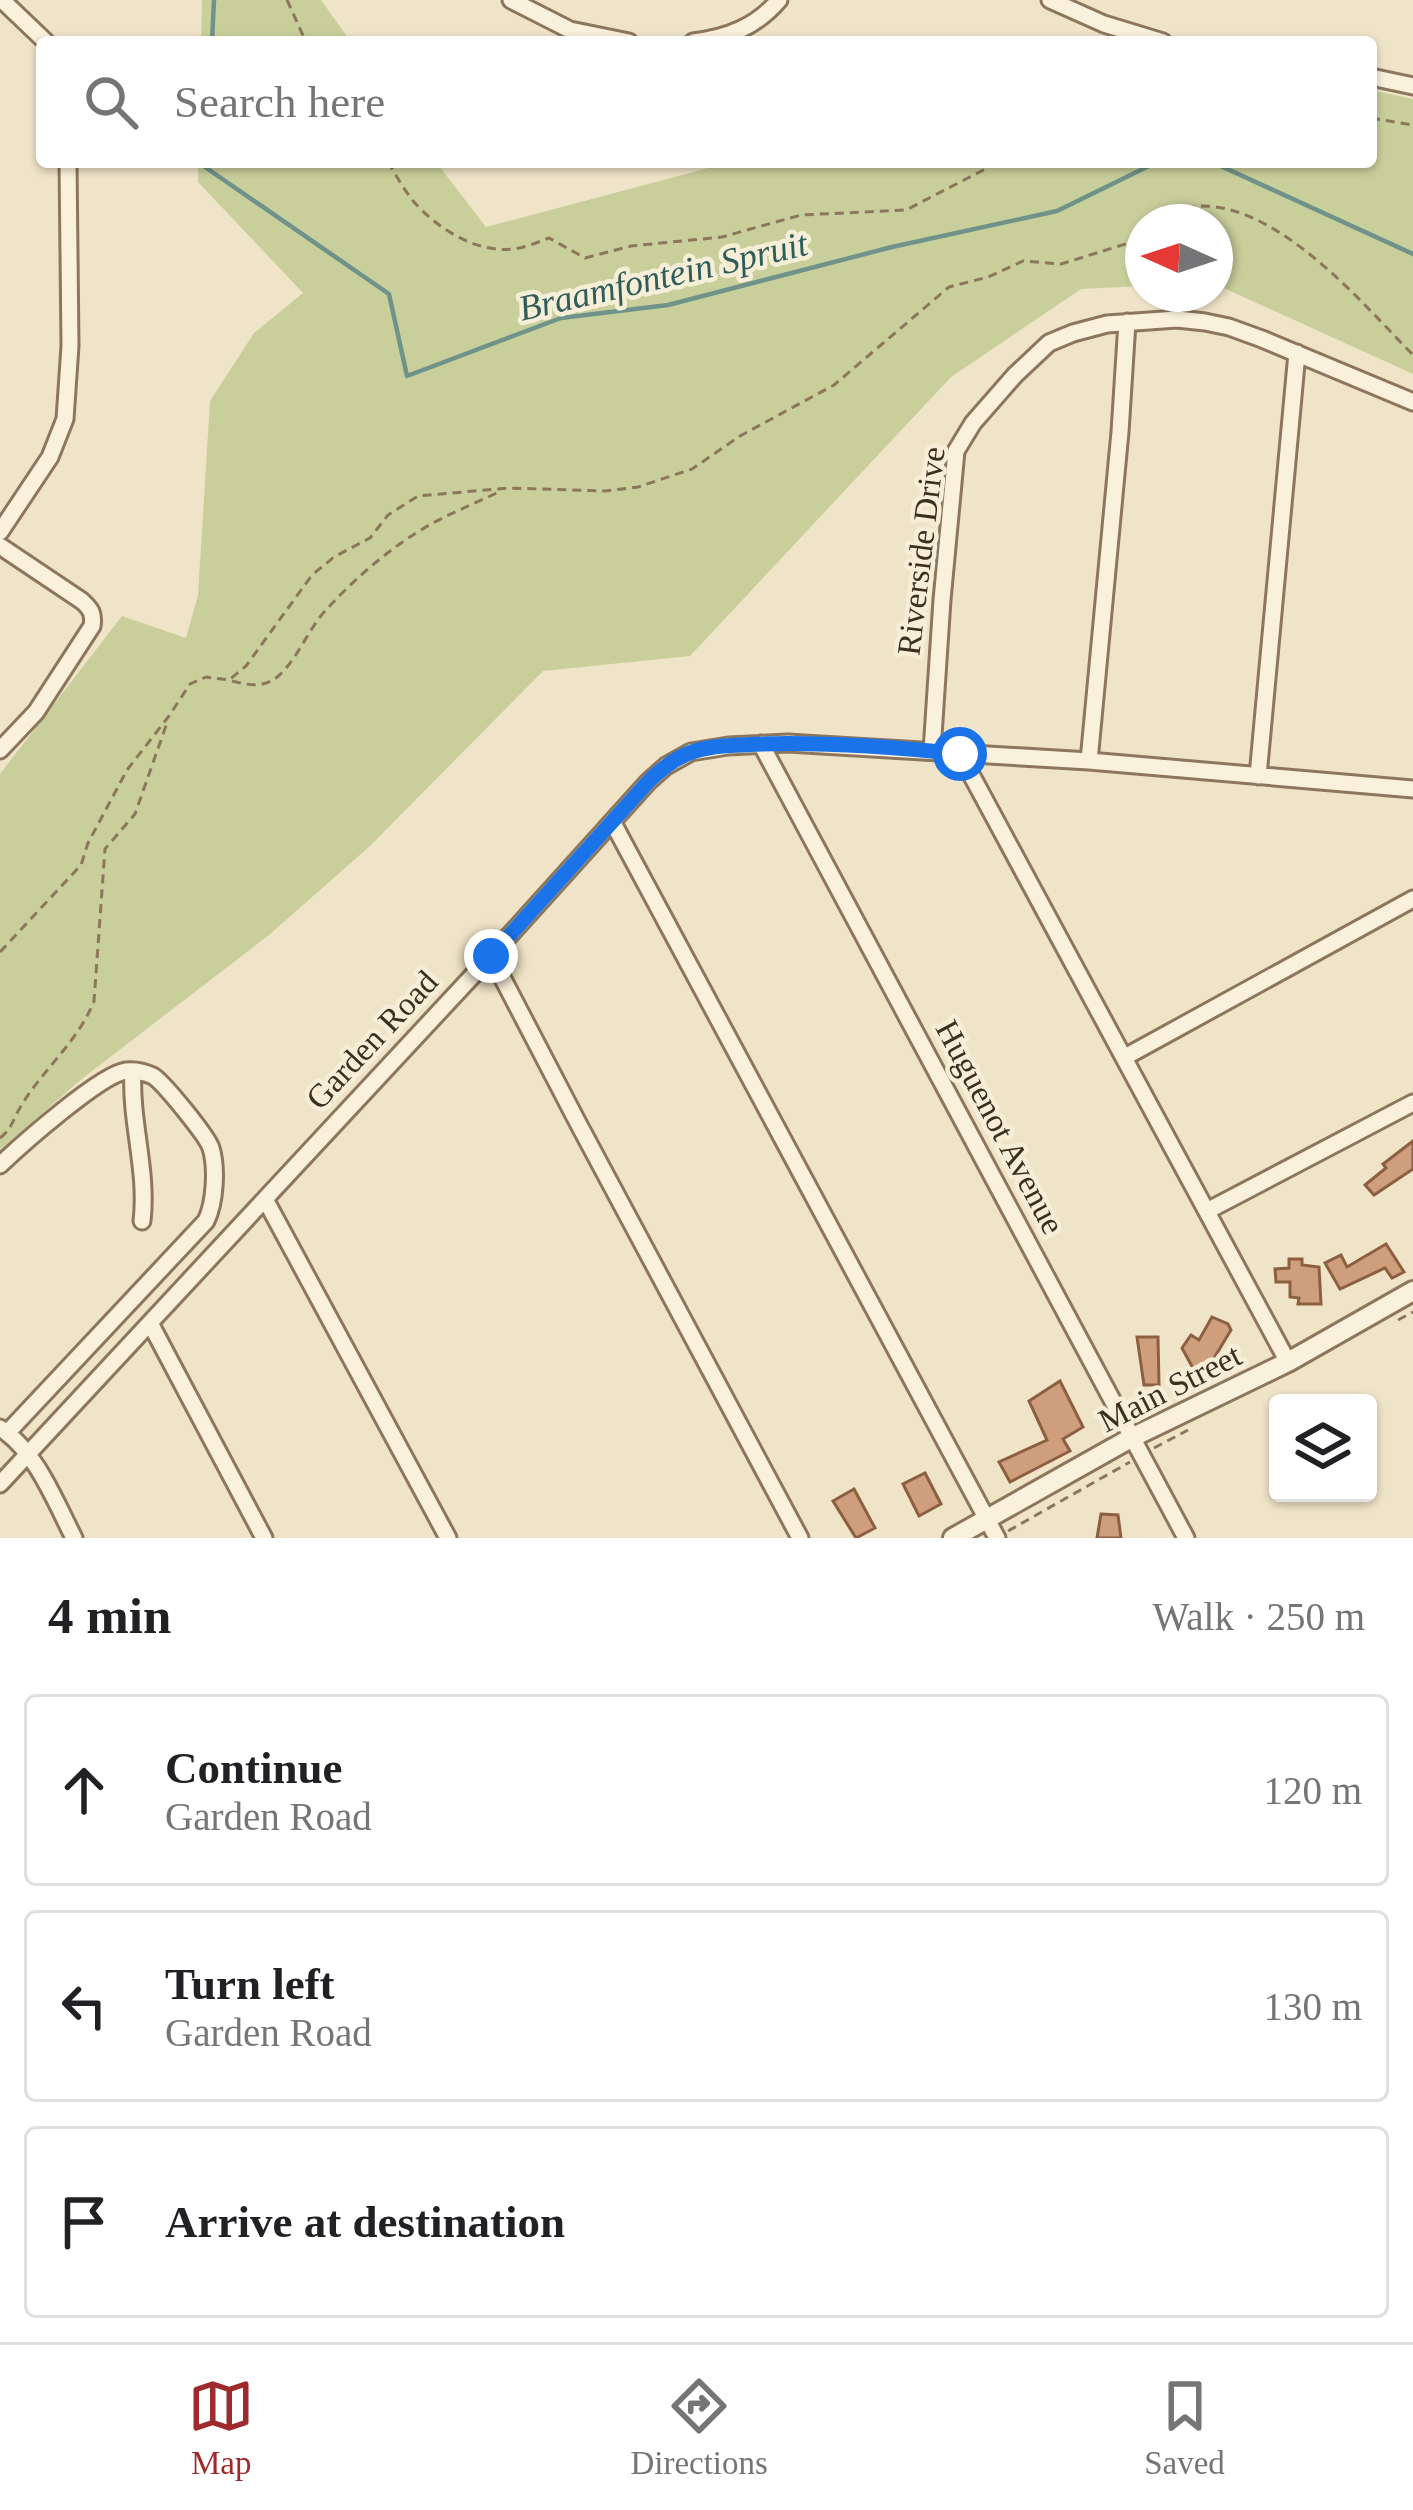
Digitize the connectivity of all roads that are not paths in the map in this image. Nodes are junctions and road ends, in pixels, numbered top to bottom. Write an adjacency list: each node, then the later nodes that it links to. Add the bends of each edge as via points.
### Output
1 (2, 0): 5 (street)
2 (511, 0): 6 (street)
3 (779, 0): 7 (street)
4 (1050, 0): 8 (street)
5 (40, 36)
6 (569, 36)
7 (723, 36)
8 (1143, 36)
9 (1377, 77): 10 (street)
10 (1412, 85)
11 (68, 168): 15 (street, via 65,419)
12 (1126, 322): 13 (street, Riverside Drive, via 1205,322); 19 (street, Riverside Drive, via 1049,344 961,441); 21 (street)
13 (1297, 353): 14 (street, Riverside Drive); 22 (street)
14 (1413, 402)
15 (0, 532)
16 (0, 545): 18 (street, via 88,606 93,618 36,712)
17 (761, 744): 19 (street, Garden Road); 24 (street, Garden Road, via 677,758); 38 (street, Huguenot Avenue)
18 (0, 750)
19 (932, 751): 20 (street, Garden Road)
20 (960, 754): 21 (street, Garden Road); 27 (street)
21 (1089, 761): 22 (street, Garden Road)
22 (1258, 776): 23 (street, Garden Road)
23 (1413, 788)
24 (613, 823): 26 (street, Garden Road); 41 (street)
25 (1413, 899): 27 (street)
26 (491, 956): 31 (street, Garden Road); 45 (street)
27 (1125, 1057): 32 (street)
28 (133, 1071): 30 (street, via 110,1076); 33 (street); 37 (street, via 162,1083 209,1143 210,1213)
29 (1413, 1103): 32 (street)
30 (0, 1165)
31 (265, 1198): 35 (street, Garden Road); 44 (street)
32 (1207, 1211): 36 (street)
33 (142, 1221)
34 (1413, 1291): 36 (street, Main Street)
35 (150, 1323): 39 (street, Garden Road); 43 (street)
36 (1288, 1362): 38 (street, Main Street)
37 (4, 1430): 39 (street)
38 (1136, 1447): 41 (street, Main Street); 48 (street, Huguenot Avenue)
39 (27, 1455): 40 (street, Garden Road); 42 (street)
40 (0, 1484)
41 (986, 1520): 46 (street, Main Street); 47 (street)
42 (74, 1538)
43 (264, 1538)
44 (448, 1538)
45 (800, 1538)
46 (953, 1538)
47 (997, 1538)
48 (1186, 1538)

